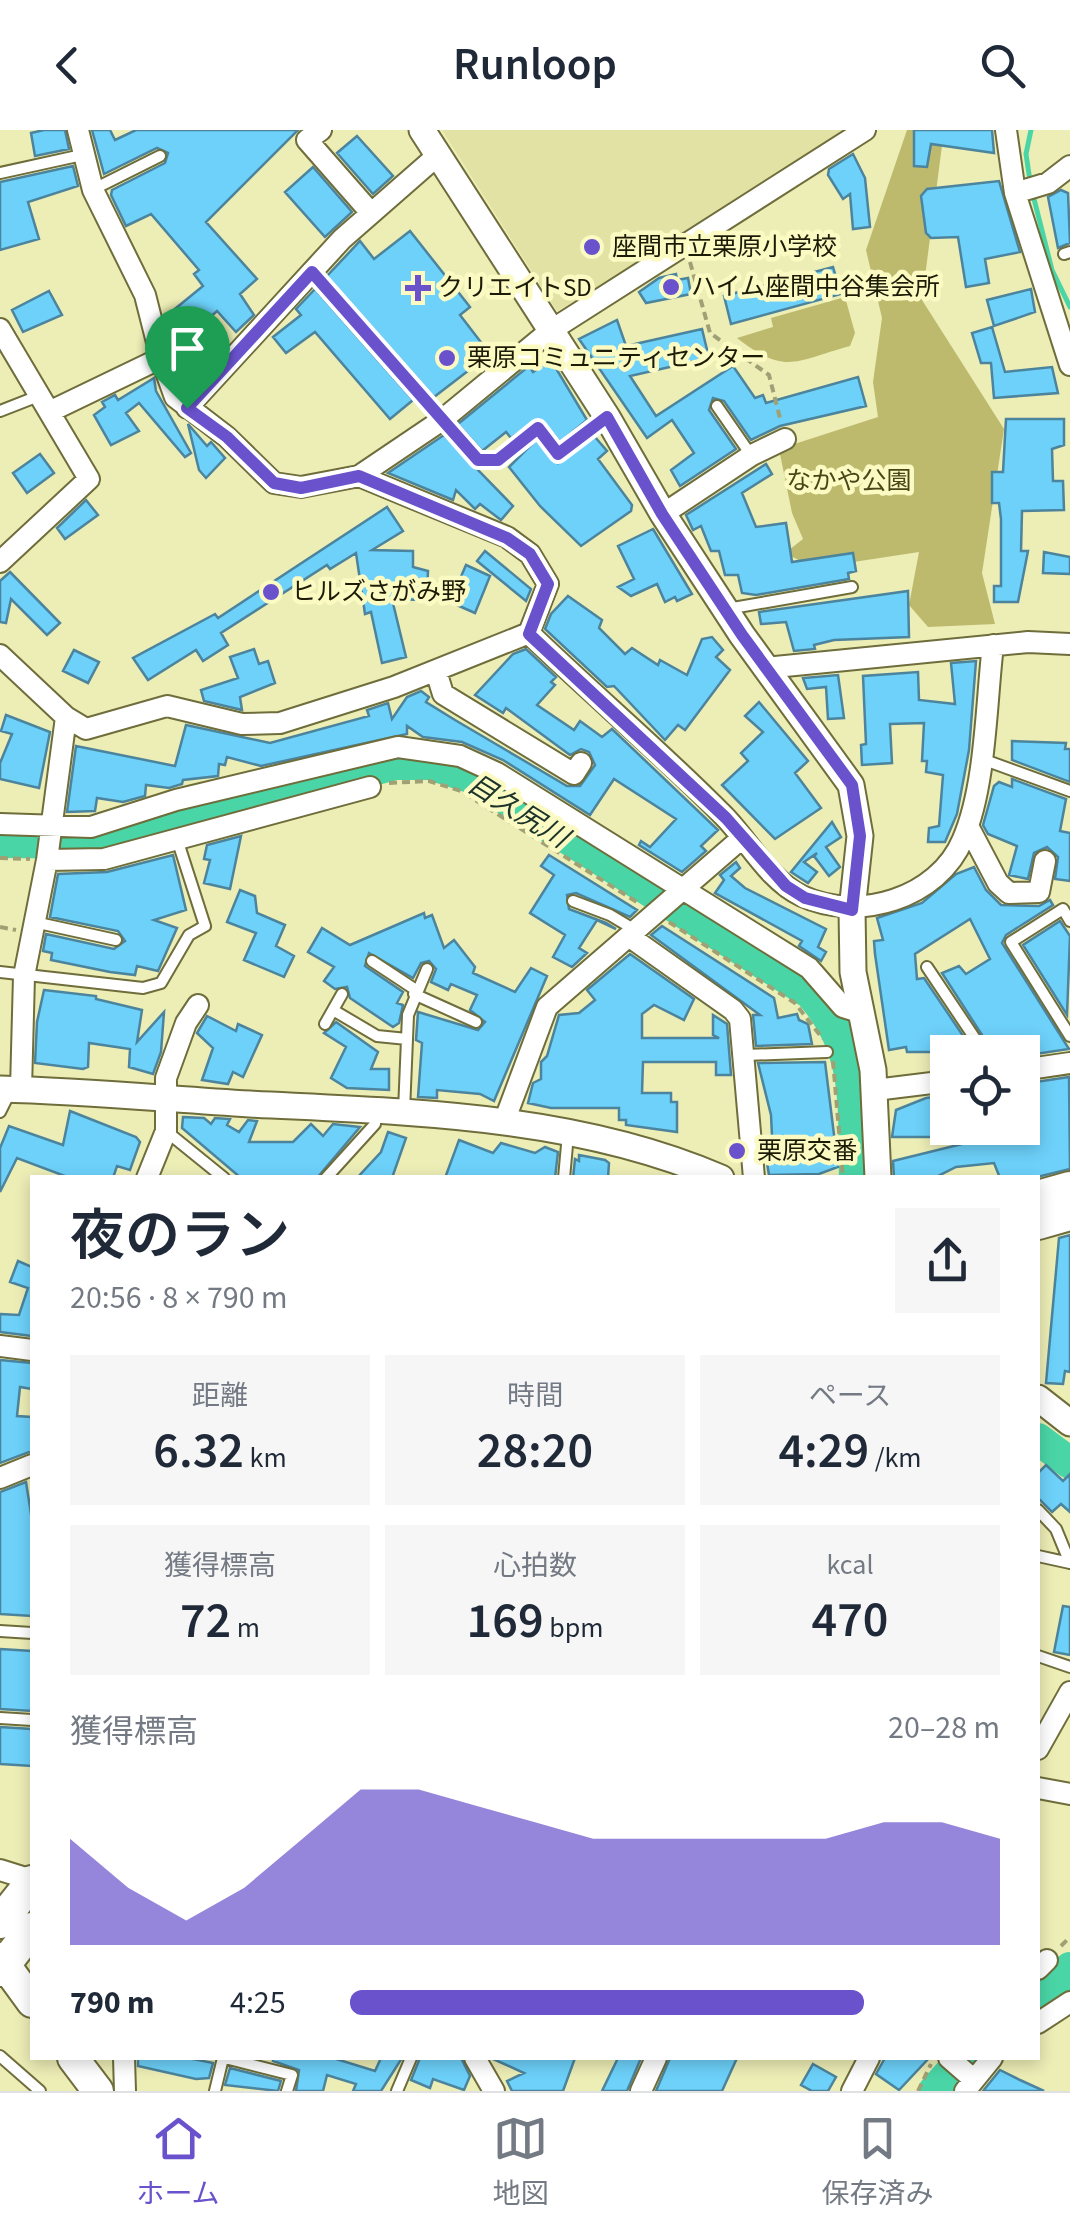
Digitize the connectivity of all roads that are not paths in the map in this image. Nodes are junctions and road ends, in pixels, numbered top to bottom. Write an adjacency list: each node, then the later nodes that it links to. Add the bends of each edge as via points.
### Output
1 (78, 130): 7 (street)
2 (321, 130): 13 (street, via 307,140)
3 (422, 130): 6 (street)
4 (865, 130): 16 (street)
5 (1006, 130): 11 (street)
6 (438, 154): 13 (street); 16 (street)
7 (82, 155): 10 (lane); 12 (street)
8 (160, 156): 12 (lane)
9 (1070, 166): 11 (street)
10 (0, 173)
11 (1027, 189): 18 (street)
12 (93, 190): 17 (street, via 146,295)
13 (371, 213): 14 (street)
14 (312, 272): 21 (street); 24 (lane)
15 (0, 328): 19 (street)
16 (550, 330): 23 (street); 24 (street)
17 (161, 358): 19 (street); 21 (street, via 168,385)
18 (1070, 365)
19 (46, 403): 22 (lane); 29 (street, via 89,479)
20 (718, 406): 26 (lane)
21 (187, 408): 27 (street, via 274,483 301,488)
22 (0, 411)
23 (607, 417): 24 (lane, via 558,454 538,428 498,460 478,460); 28 (street)
24 (442, 420): 27 (street)
25 (785, 439): 26 (street)
26 (752, 456): 28 (street)
27 (359, 476): 32 (street, via 507,538 530,554 548,584)
28 (662, 514): 31 (street)
29 (0, 562)
30 (852, 587): 31 (lane)
31 (726, 610): 36 (street)
32 (529, 634): 37 (street); 47 (street)
33 (1070, 644): 34 (street)
34 (993, 645): 36 (street); 39 (street)
35 (2, 663): 38 (street)
36 (765, 668): 52 (street, via 852,785 860,836)
37 (436, 671): 38 (street, via 263,726 176,706 86,729); 40 (street, via 443,694 574,774)
38 (66, 717): 45 (street)
39 (980, 759): 42 (lane); 44 (street)
40 (582, 763)
41 (370, 787): 46 (street)
42 (1070, 792)
43 (0, 824): 45 (street)
44 (968, 826): 49 (street, via 1009,892 1039,892); 52 (street, via 946,866 925,883 892,902)
45 (49, 831): 48 (street); 50 (street, via 91,827 398,746 419,747 497,773)
46 (176, 836): 48 (street, via 104,859); 61 (lane, via 205,926 189,934 161,983 143,988)
47 (742, 838): 50 (street); 52 (street, via 795,892)
48 (47, 858): 54 (street)
49 (1046, 861)
50 (681, 893): 55 (street); 66 (street, via 809,968 843,1007)
51 (573, 902): 55 (lane, via 610,914)
52 (852, 910): 66 (street)
53 (1070, 921): 70 (lane, via 1063,909 1010,942)
54 (33, 922): 56 (lane); 61 (street)
55 (634, 934): 73 (street, via 733,1010); 82 (street, via 547,1007)
56 (116, 940)
57 (372, 961): 62 (lane)
58 (927, 968): 69 (lane)
59 (427, 969): 62 (lane)
60 (0, 972): 61 (lane)
61 (24, 976): 78 (street)
62 (415, 992): 67 (lane); 71 (lane)
63 (342, 994): 65 (lane)
64 (198, 1006): 79 (street, via 166,1078)
65 (333, 1010): 68 (lane); 71 (lane, via 378,1036)
66 (859, 1012): 77 (street)
67 (476, 1022)
68 (324, 1024)
69 (972, 1035)
70 (1070, 1036)
71 (407, 1039): 81 (lane)
72 (827, 1052): 73 (lane)
73 (746, 1055): 90 (street)
74 (1070, 1063): 75 (street)
75 (1040, 1067)
76 (930, 1082): 77 (street)
77 (874, 1090): 91 (street)
78 (8, 1095): 79 (street)
79 (166, 1099): 80 (street); 83 (street)
80 (374, 1110): 81 (street); 87 (lane, via 375,1124)
81 (404, 1112): 82 (street)
82 (504, 1122): 84 (street)
83 (166, 1131): 85 (street); 86 (lane)
84 (568, 1132): 88 (lane); 89 (street)
85 (148, 1175)
86 (220, 1175)
87 (329, 1175)
88 (564, 1175)
89 (712, 1175)
90 (754, 1175)
91 (878, 1175)
92 (1070, 1188): 93 (highway)
93 (1040, 1196)
94 (1070, 1214): 95 (highway)
95 (1040, 1223)
96 (0, 1346): 97 (street)
97 (30, 1350)
98 (1040, 1400): 99 (street)
99 (1070, 1423)
100 (30, 1466): 101 (street)
101 (0, 1478)
102 (1040, 1512): 103 (lane, via 1056,1529 1070,1563)
103 (1040, 1556)
104 (0, 1631): 105 (lane)
105 (30, 1633)
106 (1040, 1657): 107 (lane)
107 (1070, 1667)
108 (1070, 1692): 111 (street)
109 (0, 1718): 110 (lane)
110 (30, 1720)
111 (1040, 1745)
112 (1040, 1788): 113 (street)
113 (1070, 1794)
114 (0, 1870): 115 (street)
115 (30, 1880)
116 (30, 1884): 117 (highway)
117 (0, 1922)
118 (30, 1931): 119 (highway)
119 (2, 1964): 120 (main road)
120 (30, 1999)
121 (1070, 2002): 122 (street)
122 (1040, 2021)
123 (0, 2056): 135 (lane)
124 (75, 2060): 136 (main road)
125 (124, 2060): 137 (street)
126 (223, 2060): 138 (lane)
127 (232, 2060): 139 (lane, via 292,2075)
128 (410, 2060): 140 (lane)
129 (476, 2060): 141 (street)
130 (655, 2060): 142 (street)
131 (869, 2060): 143 (street)
132 (951, 2060): 134 (street)
133 (990, 2060): 134 (street)
134 (968, 2081)
135 (40, 2091)
136 (98, 2091)
137 (125, 2091)
138 (215, 2091)
139 (288, 2091)
140 (397, 2091)
141 (494, 2091)
142 (641, 2091)
143 (852, 2091)

